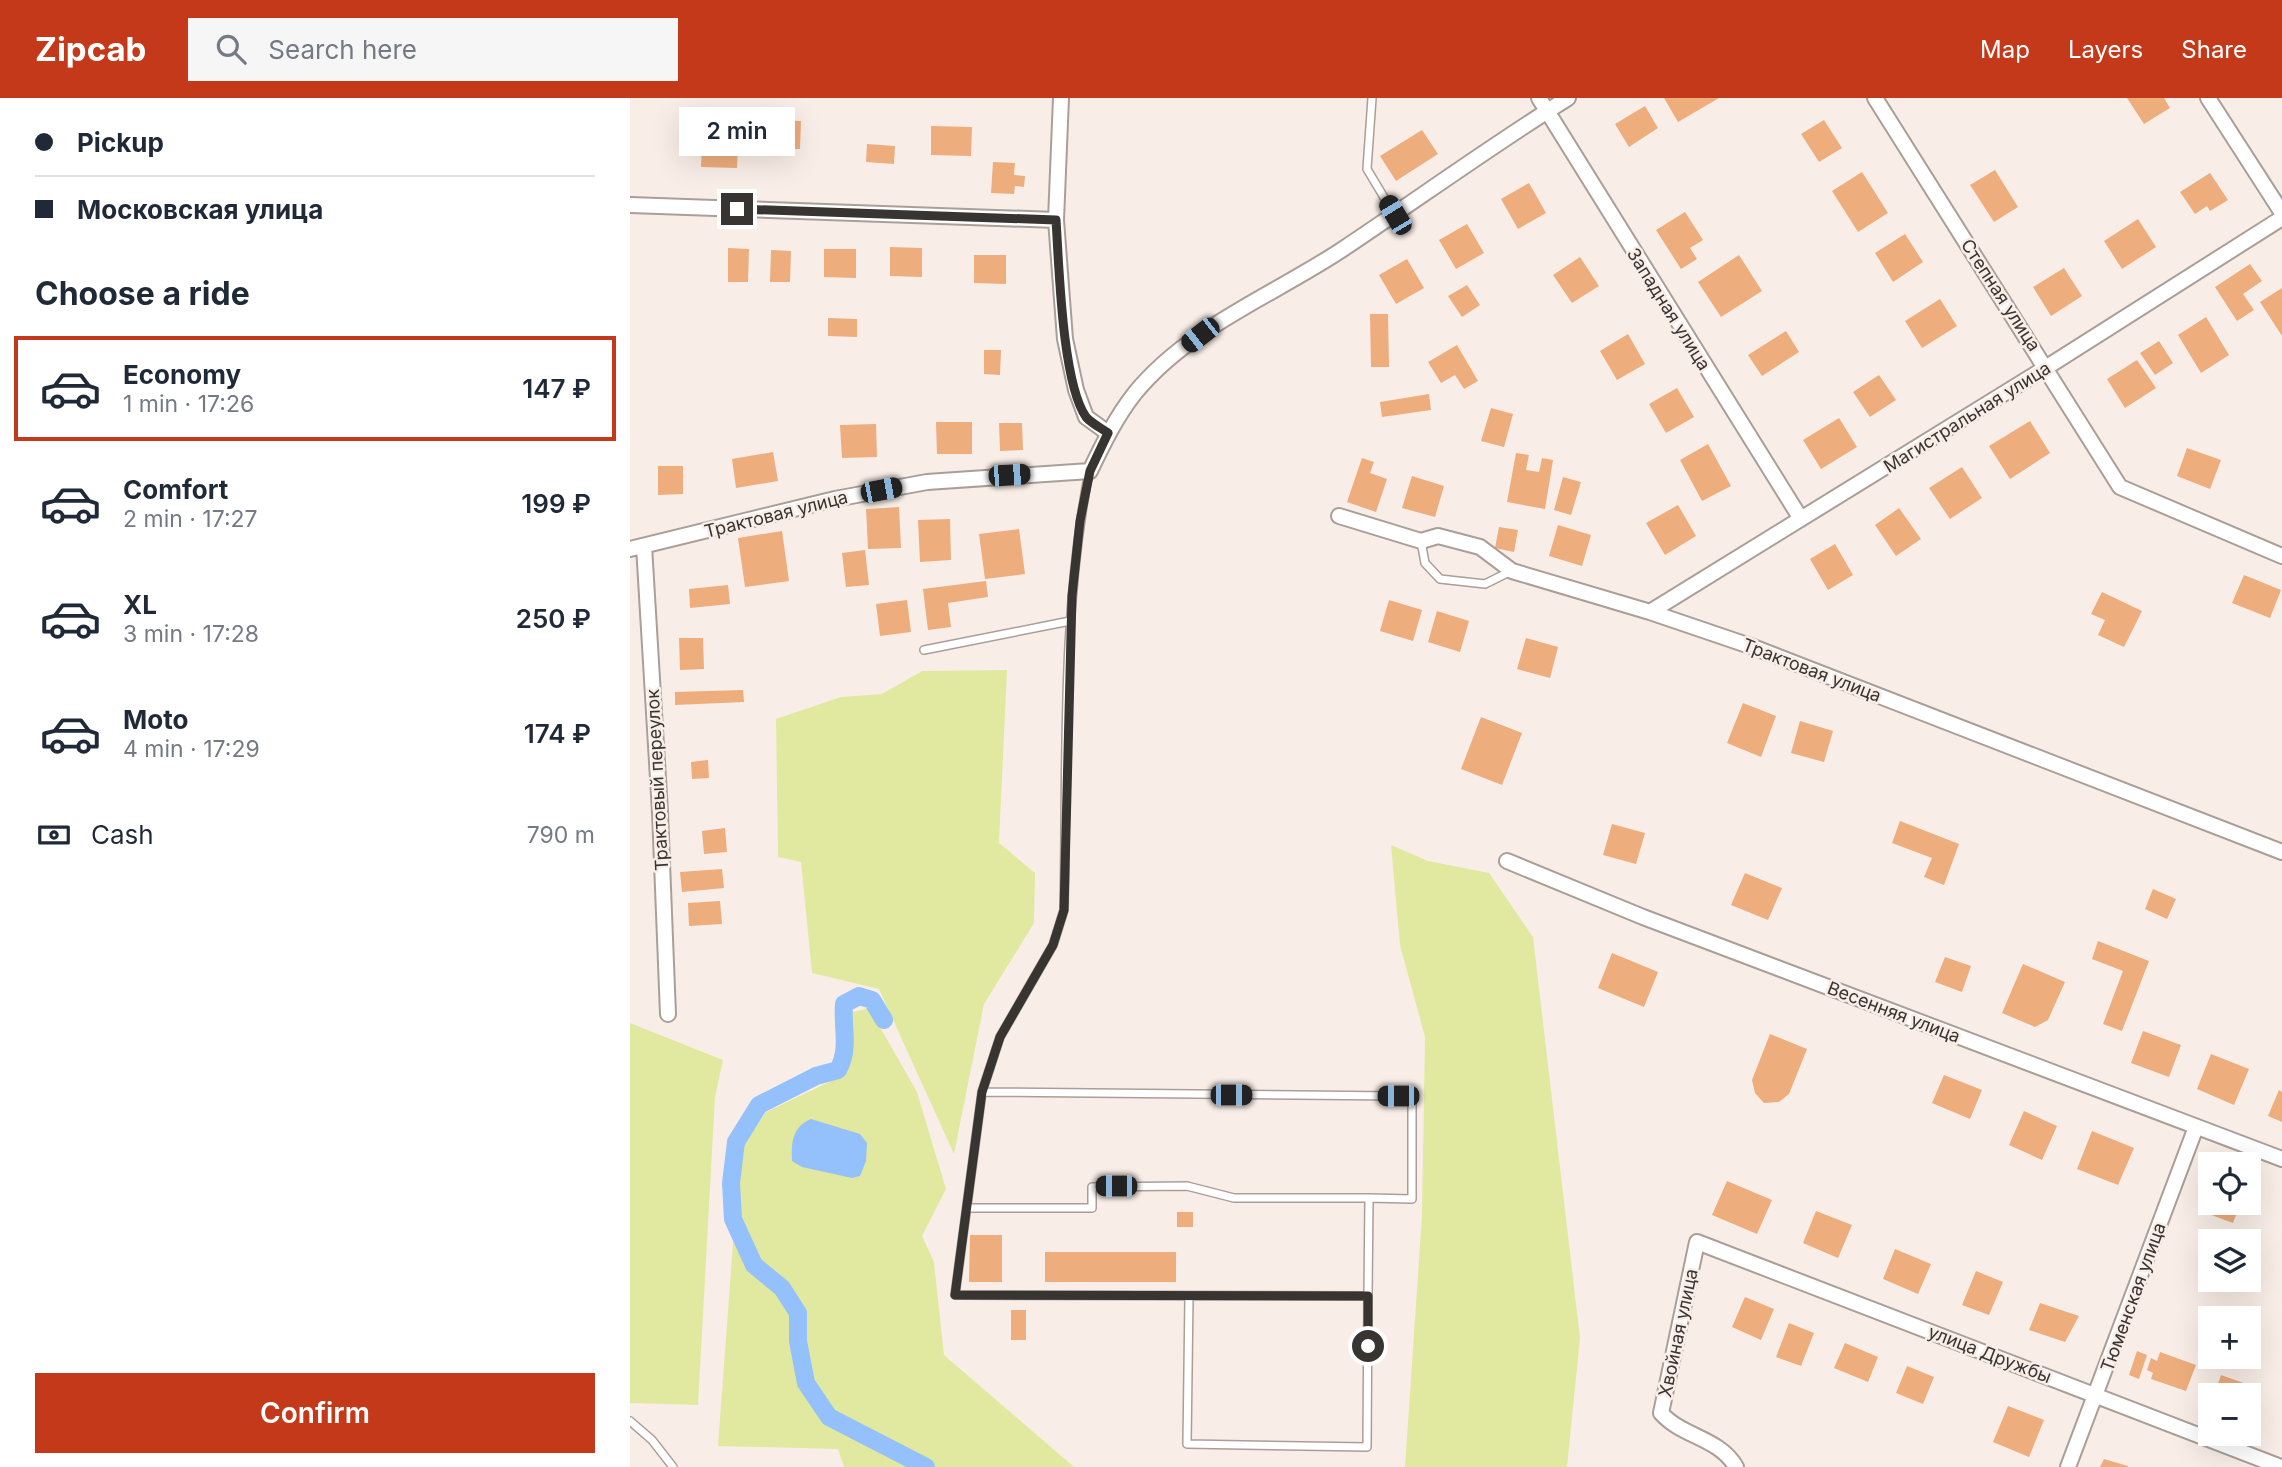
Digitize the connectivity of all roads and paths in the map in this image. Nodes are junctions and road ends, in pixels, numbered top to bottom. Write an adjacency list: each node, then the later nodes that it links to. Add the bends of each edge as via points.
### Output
1 (1061, 98): 11 (street)
2 (1372, 98): 9 (lane, via 1367,169)
3 (1539, 98): 7 (street, Западная улица)
4 (1568, 98): 7 (street)
5 (1875, 98): 12 (street, Степная улица)
6 (2208, 98): 10 (street)
7 (1547, 111): 9 (street); 16 (street, Западная улица)
8 (630, 205): 11 (street)
9 (1395, 215): 13 (street, via 1200,335 1135,393)
10 (2282, 215): 12 (street, Магистральная улица)
11 (1056, 220): 13 (street, via 1065,339 1076,390 1086,417)
12 (2047, 367): 16 (street, Магистральная улица); 19 (street, Степная улица, via 2120,487)
13 (1108, 433): 14 (street)
14 (1090, 471): 18 (street, Трактовая улица, via 927,481); 22 (lane)
15 (1339, 516): 17 (street, Трактовая улица)
16 (1801, 519): 21 (street, Магистральная улица)
17 (1421, 541): 20 (street, Трактовая улица, via 1438,536 1480,547); 20 (lane, via 1425,563 1440,579 1485,584)
18 (637, 547): 26 (street, Трактовый переулок, via 660,812)
19 (2282, 556)
20 (1512, 571): 21 (street, Трактовая улица)
21 (1650, 612): 24 (street, Трактовая улица, via 1753,647)
22 (1070, 621): 23 (lane); 27 (lane, via 1064,910 1053,945 1000,1037)
23 (924, 650)
24 (2282, 852)
25 (1507, 861): 28 (street, Весенняя улица)
26 (668, 1014)
27 (982, 1092): 30 (lane, via 1412,1094 1412,1199); 31 (lane)
28 (2196, 1127): 29 (street, Весенняя улица); 35 (street, Тюменская улица)
29 (2282, 1160)
30 (1369, 1198): 31 (lane, via 1234,1198 1187,1186 1092,1186 1092,1208); 33 (lane)
31 (967, 1208): 34 (lane, via 955,1295)
32 (1698, 1242): 35 (street, улица Дружбы); 38 (street, Хвойная улица, via 1661,1413 1671,1424 1717,1445)
33 (1368, 1296): 34 (lane); 34 (lane, via 1367,1447 1187,1444)
34 (1189, 1297)
35 (2096, 1395): 39 (street, Тюменская улица); 40 (street, улица Дружбы)
36 (630, 1421): 37 (lane)
37 (673, 1467)
38 (1736, 1467)
39 (2068, 1467)
40 (2281, 1467)

